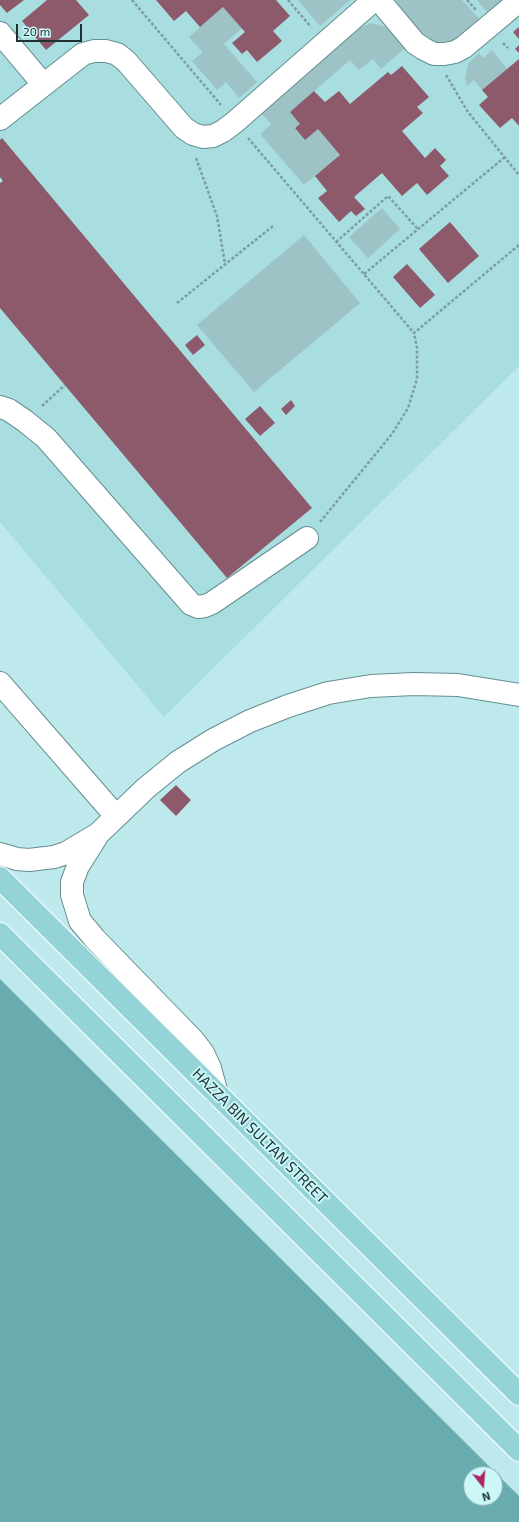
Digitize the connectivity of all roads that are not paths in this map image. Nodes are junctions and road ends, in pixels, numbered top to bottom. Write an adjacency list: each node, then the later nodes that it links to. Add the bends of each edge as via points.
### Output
1 (374, 0): 5 (street, via 235,122 214,136 203,137 184,128 117,54 94,51 83,54)
2 (378, 0): 3 (street, via 416,43 434,54 455,52 464,47)
3 (519, 1)
4 (0, 33): 5 (street)
5 (43, 84): 6 (street)
6 (0, 119)
7 (0, 407): 8 (street, via 9,410 46,438 191,604 198,607 212,603)
8 (307, 538)
9 (0, 683): 11 (street)
10 (519, 695): 11 (street, via 458,685 414,684 371,686 328,693 250,721 213,740 173,766)
11 (115, 816): 12 (street)
12 (98, 834): 13 (street, via 54,857 29,860); 16 (street, via 78,866 72,882 72,895 80,921 193,1040 210,1068)
13 (0, 854)
14 (0, 878): 16 (main road, HAZZA BIN SULTAN STREET)
15 (0, 934): 18 (main road)
16 (217, 1094): 17 (main road, HAZZA BIN SULTAN STREET)
17 (519, 1394)
18 (519, 1450)

